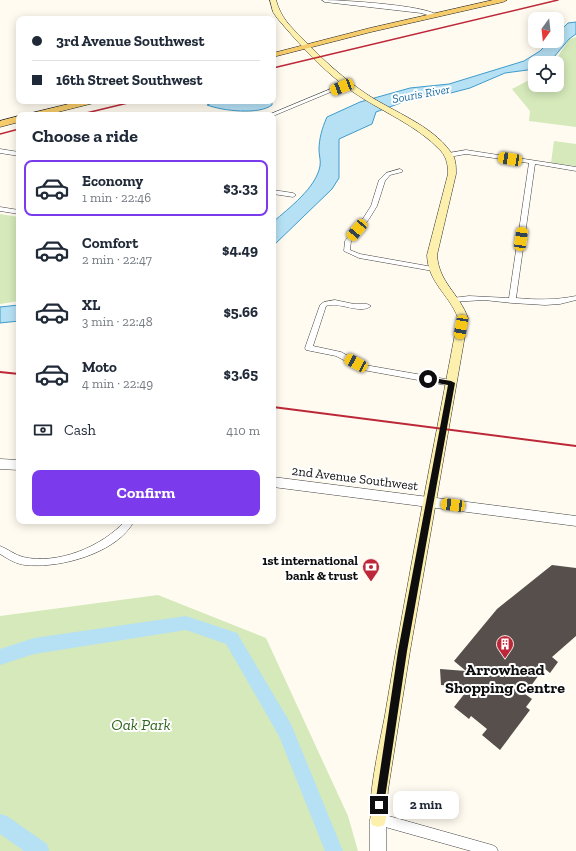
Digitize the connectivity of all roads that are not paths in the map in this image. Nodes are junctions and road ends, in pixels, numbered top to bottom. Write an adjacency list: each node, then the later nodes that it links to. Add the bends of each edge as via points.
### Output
1 (273, 0): 5 (main road, via 279,17)
2 (325, 0): 4 (street)
3 (503, 0): 4 (main road)
4 (434, 15): 5 (main road)
5 (306, 47): 6 (main road); 7 (main road)
6 (276, 54)
7 (347, 84): 10 (street); 15 (main road, via 421,131)
8 (79, 104): 9 (main road)
9 (47, 112)
10 (276, 113)
11 (16, 120): 12 (main road)
12 (0, 124)
13 (1, 151): 14 (street)
14 (16, 154)
15 (449, 154): 16 (street, via 466,152); 23 (main road, via 452,174 432,255)
16 (532, 162): 17 (street); 26 (street)
17 (576, 169)
18 (400, 170): 23 (street, via 388,174 382,180 374,206 348,241 347,251 358,256)
19 (276, 192): 20 (street)
20 (293, 195)
21 (0, 209): 22 (street)
22 (16, 212)
23 (433, 269): 25 (main road, via 439,282)
24 (576, 298): 26 (street, via 534,303)
25 (454, 300): 26 (street, via 477,296); 28 (main road, via 463,318)
26 (512, 301)
27 (368, 306): 28 (street, via 327,302 323,305 309,348 338,354 364,367)
28 (451, 383): 32 (main road)
29 (0, 465): 30 (street)
30 (16, 465)
31 (276, 482): 32 (street, 2nd Avenue Southwest)
32 (429, 502): 33 (street, 2nd Avenue Southwest); 36 (main road, via 380,790)
33 (576, 521)
34 (128, 524): 35 (street, via 112,540 81,554 53,562 24,561)
35 (0, 550)
36 (378, 819): 37 (street); 38 (street)
37 (378, 851)
38 (492, 851)

